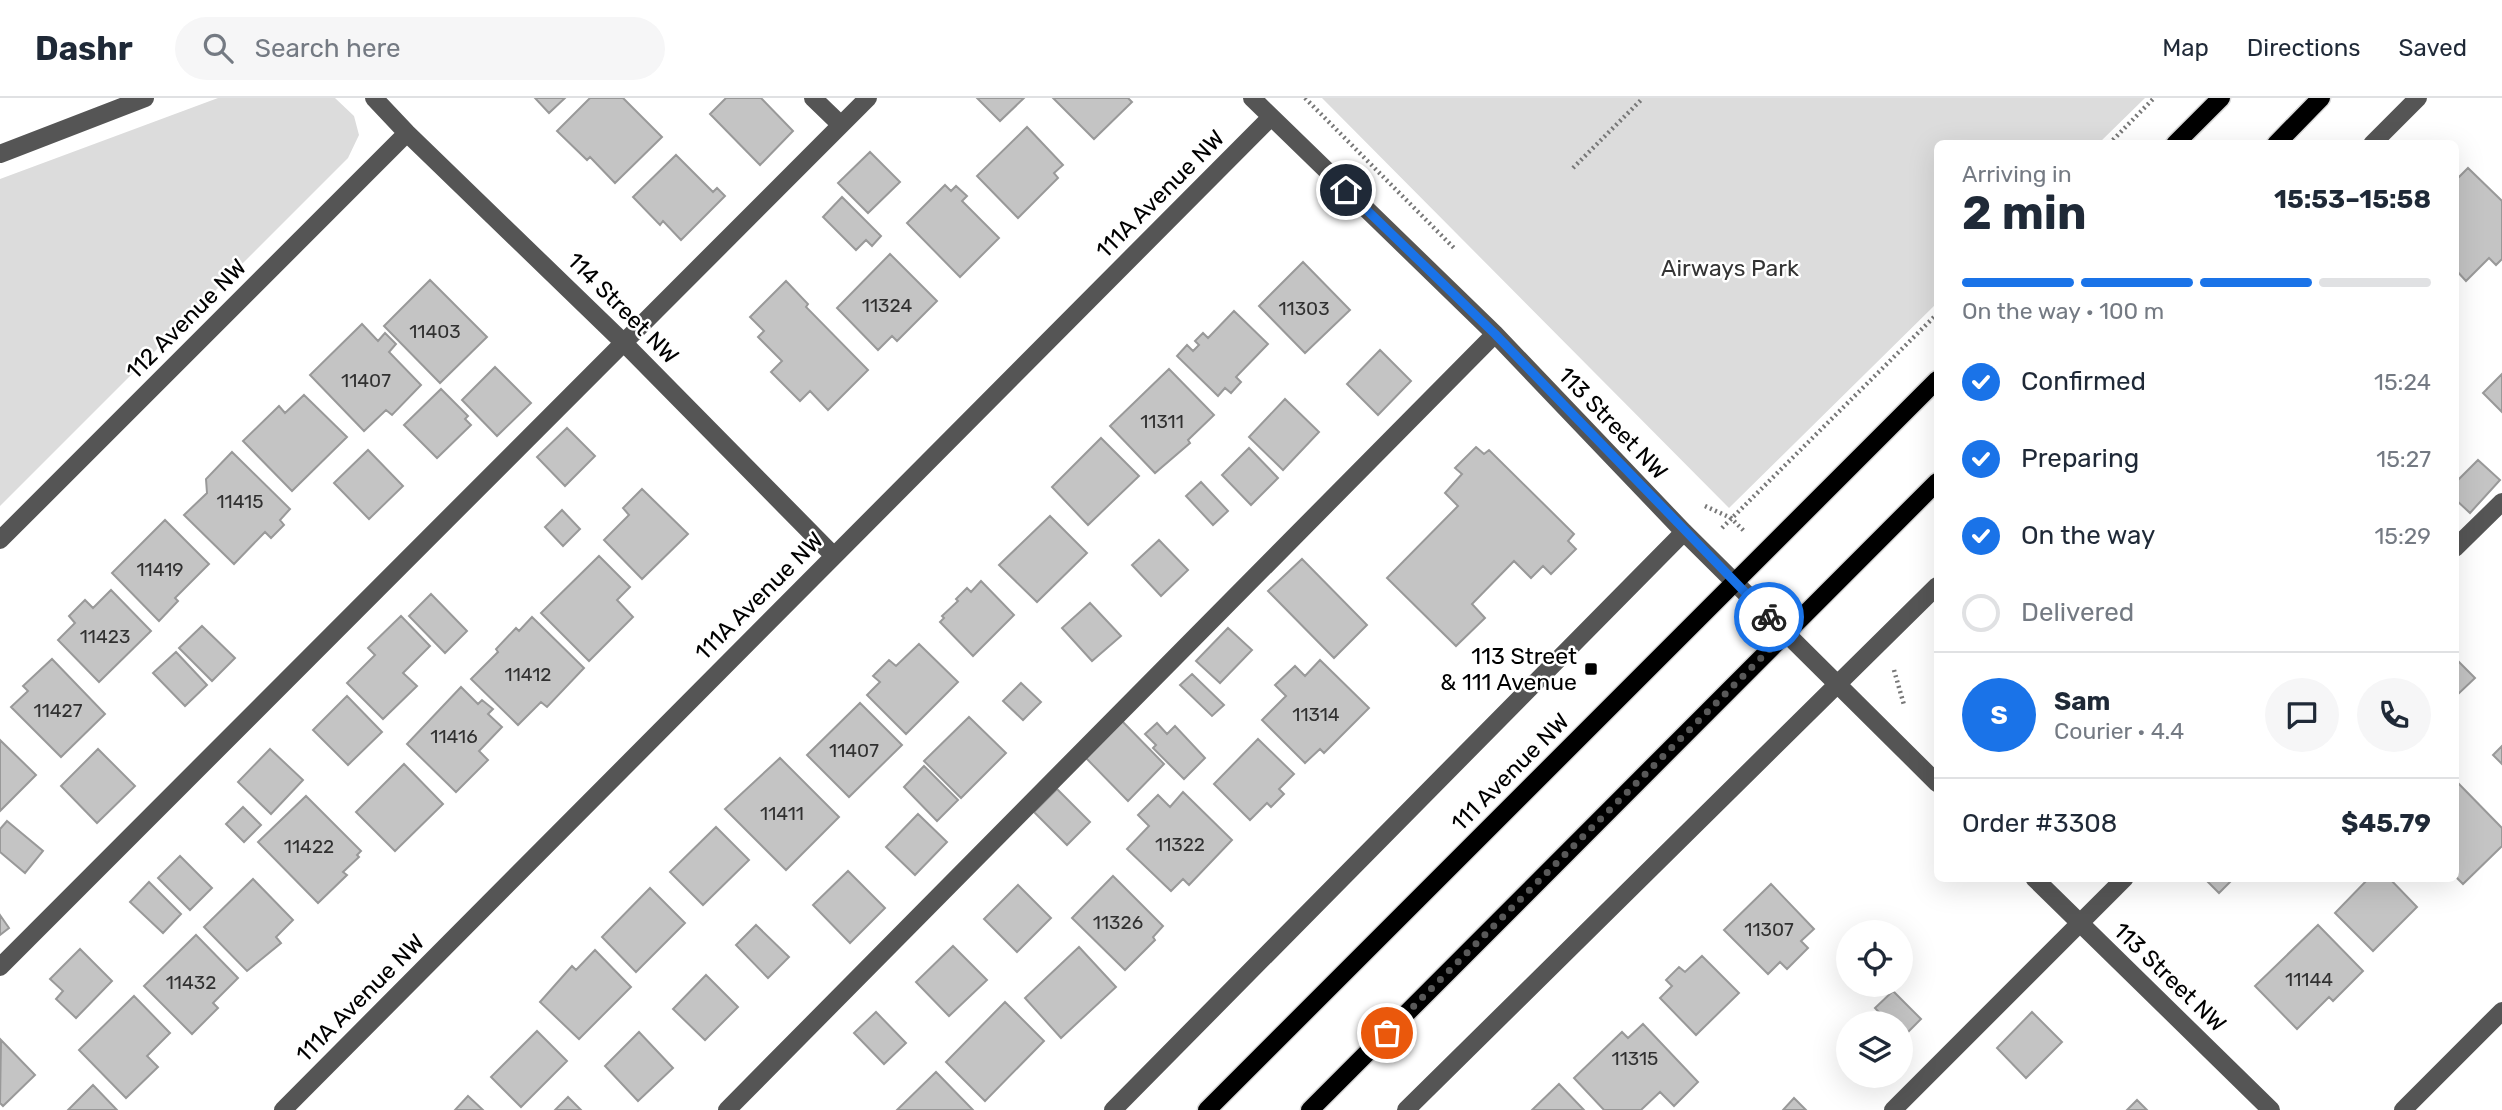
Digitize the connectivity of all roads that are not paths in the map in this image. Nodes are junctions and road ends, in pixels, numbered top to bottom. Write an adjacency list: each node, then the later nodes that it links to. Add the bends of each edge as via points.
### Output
1 (145, 98): 15 (street)
2 (374, 98): 11 (street, 114 Street NW)
3 (813, 98): 10 (street)
4 (868, 98): 10 (street)
5 (1252, 98): 9 (street, 113 Street NW)
6 (2221, 98): 12 (main road)
7 (2321, 98): 13 (main road)
8 (2418, 98): 14 (street)
9 (1271, 117): 16 (street, 113 Street NW); 24 (street, 111A Avenue NW)
10 (841, 125): 17 (street)
11 (407, 133): 17 (street, 114 Street NW); 22 (street, 112 Avenue NW)
12 (2179, 140)
13 (2280, 140)
14 (2376, 140)
15 (0, 153)
16 (1495, 334): 21 (street, 113 Street NW); 36 (street)
17 (624, 342): 24 (street, 114 Street NW); 33 (street)
18 (1934, 383): 25 (main road, 111 Avenue NW)
19 (1934, 485): 27 (main road)
20 (2502, 502): 23 (street)
21 (1684, 532): 25 (street, 113 Street NW); 37 (street, 111 Avenue NW)
22 (0, 540)
23 (2459, 544)
24 (834, 556): 35 (street, 111A Avenue NW)
25 (1734, 582): 27 (street, 113 Street NW); 38 (main road, 111 Avenue NW)
26 (1934, 589): 28 (street)
27 (1785, 634): 28 (street, 113 Street NW); 39 (main road)
28 (1836, 685): 29 (street, 113 Street NW); 40 (street)
29 (1934, 780)
30 (2038, 882): 32 (street, 113 Street NW)
31 (2121, 882): 32 (street)
32 (2080, 923): 41 (street); 42 (street, 113 Street NW)
33 (0, 967)
34 (2502, 1011): 43 (street)
35 (283, 1110)
36 (727, 1110)
37 (1113, 1110)
38 (1207, 1110)
39 (1310, 1110)
40 (1406, 1110)
41 (1893, 1110)
42 (2271, 1110)
43 (2403, 1110)

